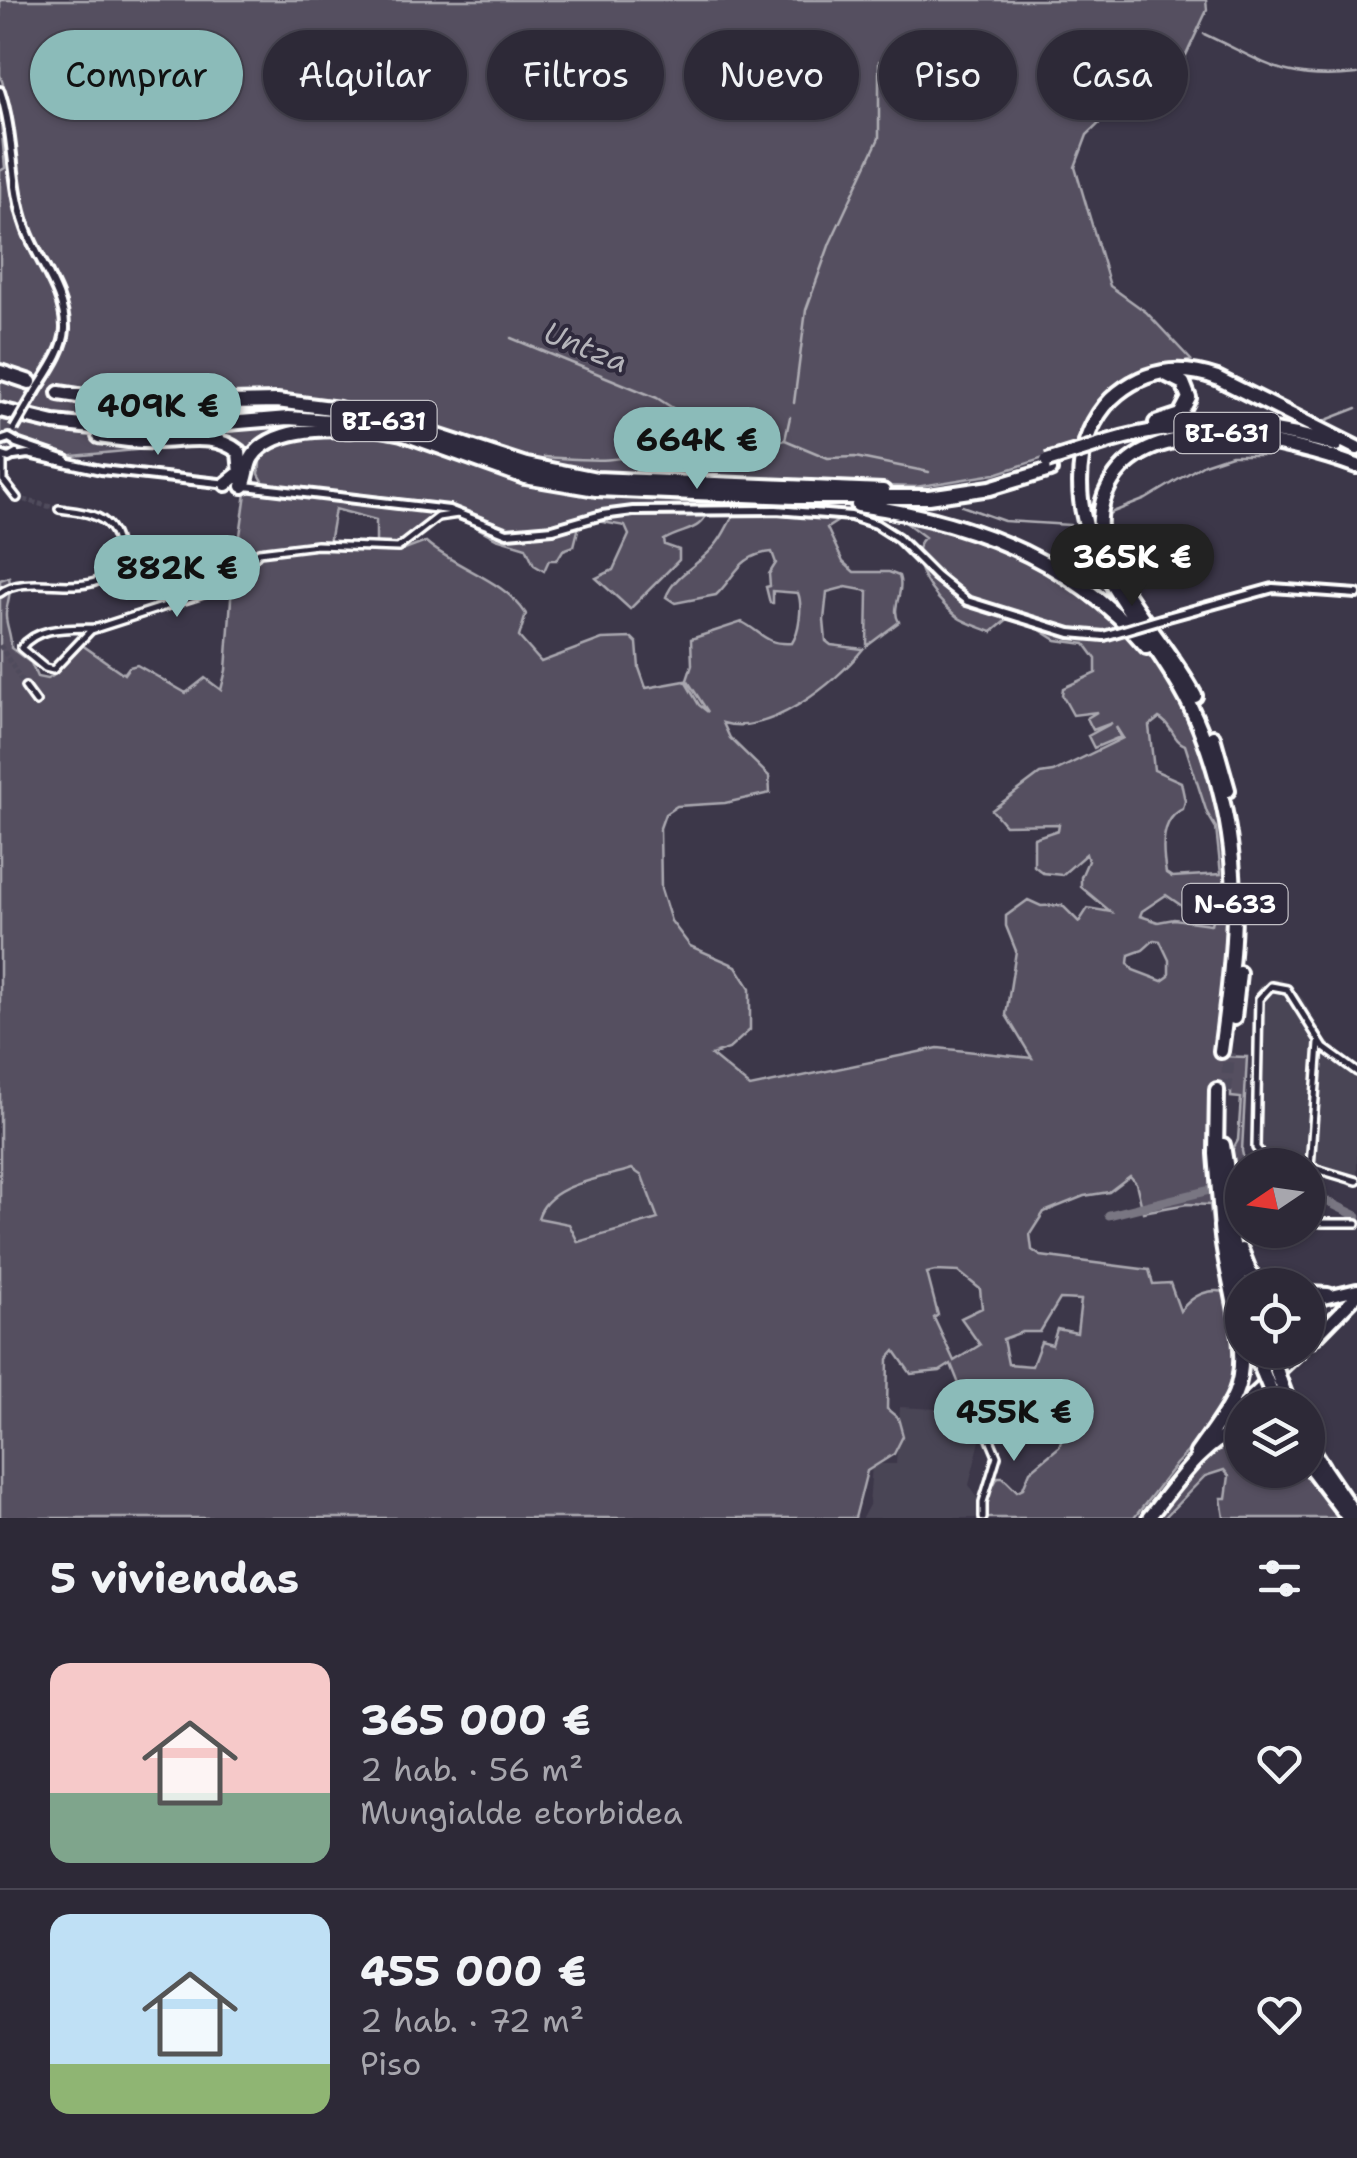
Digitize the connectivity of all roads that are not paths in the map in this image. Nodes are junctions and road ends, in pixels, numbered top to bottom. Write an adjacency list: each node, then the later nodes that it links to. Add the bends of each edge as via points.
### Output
1 (0, 92): 3 (street, via 21,212 64,316 63,342)
2 (0, 372): 5 (highway)
3 (47, 372): 5 (street); 6 (street)
4 (1136, 382): 12 (highway, via 1164,374 1178,378 1188,393 1186,406 1173,419); 16 (highway, via 1171,370 1208,375); 33 (highway, N-633, via 1110,400 1093,424 1080,490 1094,556)
5 (34, 388): 6 (street); 11 (street, bridge)
6 (59, 393): 9 (highway, via 129,404 277,401)
7 (0, 401): 9 (highway, BI-631, via 115,422)
8 (0, 410): 10 (highway, BI-631)
9 (350, 414): 21 (highway, BI-631, via 596,479 928,490)
10 (54, 424): 17 (highway, BI-631, via 132,431 274,419 345,422 402,433); 23 (highway, via 131,441 230,444 239,452)
11 (14, 429): 13 (street); 14 (street)
12 (1115, 438): 15 (highway, BI-631); 16 (highway, BI-631, via 1240,425)
13 (2, 439): 14 (street)
14 (15, 442): 18 (street); 22 (street)
15 (1096, 450): 20 (highway, BI-631, via 1214,432 1292,440); 21 (highway, BI-631)
16 (1357, 450)
17 (461, 455): 23 (highway, via 376,433 320,430 267,444); 26 (highway, BI-631, via 563,484)
18 (14, 456): 19 (street); 22 (street)
19 (1, 458): 27 (street, via 3,480)
20 (1357, 463): 37 (highway, N-633, via 1269,442 1188,439 1143,451 1106,492 1100,524 1105,554 1191,688)
21 (1048, 466): 26 (highway, BI-631, via 990,488 929,498)
22 (86, 468): 24 (street)
23 (244, 476): 24 (highway); 25 (highway)
24 (226, 484)
25 (262, 488): 29 (street)
26 (796, 497): 36 (highway, via 964,528 1077,581 1154,656)
27 (17, 498)
28 (59, 509): 30 (street, via 97,516 112,530 118,550 110,570 89,584 20,583)
29 (460, 513): 31 (street, bridge, via 518,534 633,511 851,516 898,538 967,600 1070,633 1104,636 1273,588); 32 (street, via 438,517 398,548 317,545 260,552 228,586)
30 (0, 593)
31 (1357, 594)
32 (96, 628): 32 (street, via 47,630 21,648 53,670)
33 (1146, 634): 36 (highway, N-633, via 1183,691); 37 (highway, N-633, via 1192,700)
34 (25, 687): 35 (street)
35 (36, 702)
36 (1211, 758): 37 (highway, N-633, via 1226,813 1235,892 1225,1052 1243,924)
37 (1231, 800)
38 (1320, 1040): 39 (street); 41 (street, via 1288,989 1262,992); 42 (street)
39 (1357, 1072)
40 (1223, 1145): 47 (highway, via 1221,1091); 49 (highway); 50 (highway)
41 (1256, 1148)
42 (1308, 1148)
43 (1325, 1172): 44 (street)
44 (1357, 1181)
45 (1325, 1224): 46 (street)
46 (1357, 1224)
47 (1221, 1226): 48 (highway); 65 (highway, via 1241,1371 1230,1406)
48 (1230, 1268)
49 (1237, 1268)
50 (1248, 1268)
51 (1357, 1292): 53 (main road); 55 (main road)
52 (1325, 1296): 53 (highway)
53 (1330, 1296): 54 (main road); 55 (main road, via 1338,1303)
54 (1325, 1297)
55 (1337, 1315): 56 (main road); 57 (main road)
56 (1325, 1319)
57 (1325, 1327)
58 (1270, 1368): 60 (highway, bridge)
59 (1283, 1368): 65 (main road)
60 (1275, 1385): 61 (highway); 62 (highway)
61 (1275, 1388)
62 (1277, 1388)
63 (981, 1418): 70 (street, via 997,1456)
64 (1225, 1436): 69 (highway)
65 (1197, 1453): 69 (main road)
66 (1325, 1479): 68 (highway)
67 (1325, 1484): 71 (highway)
68 (1354, 1510)
69 (1149, 1517)
70 (983, 1518)
71 (1348, 1518)

